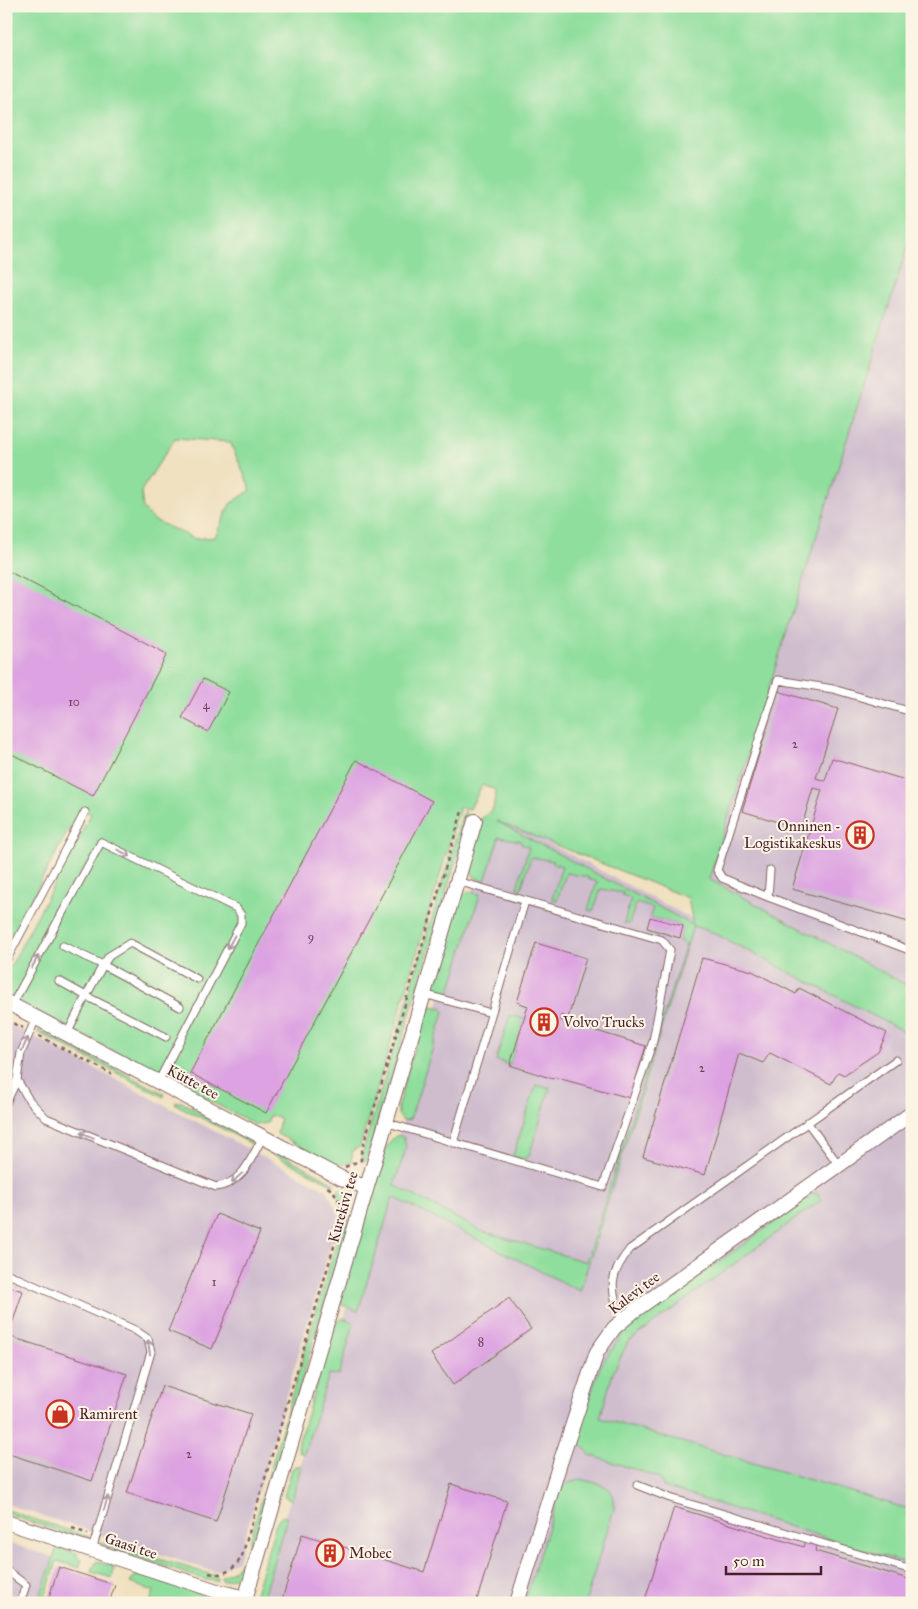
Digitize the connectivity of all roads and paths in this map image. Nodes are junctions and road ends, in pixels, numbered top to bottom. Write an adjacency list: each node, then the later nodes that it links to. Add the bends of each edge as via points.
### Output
1 (912, 712): 7 (lane, via 832,689 778,680 717,870 722,878)
2 (463, 808): 36 (path, via 361,1160 346,1166)
3 (85, 812): 11 (lane)
4 (475, 820): 6 (street, Kurekivi tee)
5 (770, 870): 7 (lane)
6 (457, 881): 8 (lane); 15 (street, Kurekivi tee)
7 (768, 897): 10 (lane)
8 (525, 901): 19 (lane); 34 (lane, via 662,940 670,950 653,1040 603,1187)
9 (63, 946): 12 (lane)
10 (912, 951)
11 (6, 961)
12 (103, 965): 13 (lane, via 109,956 130,943); 16 (lane); 18 (lane)
13 (197, 979)
14 (59, 981): 16 (lane)
15 (423, 994): 19 (lane); 31 (street, Kurekivi tee)
16 (86, 996): 23 (lane); 24 (lane)
17 (9, 1004): 20 (street, Kütte tee); 28 (lane, one-way to 28, via 101,842 236,908 241,915 241,923)
18 (180, 1007)
19 (491, 1013): 34 (lane)
20 (36, 1018): 22 (lane); 23 (street, Kütte tee)
21 (6, 1020): 22 (path)
22 (30, 1032): 26 (path); 27 (lane, one-way to 22, via 21,1053)
23 (66, 1034): 28 (street, Kütte tee)
24 (166, 1037)
25 (896, 1060): 32 (lane)
26 (120, 1078)
27 (18, 1080): 29 (lane); 33 (lane, one-way to 27, via 243,1173 229,1185 216,1187 46,1118 29,1100)
28 (158, 1082): 33 (street, Kütte tee)
29 (6, 1102)
30 (912, 1114): 35 (street, Kalevi tee)
31 (385, 1122): 34 (lane); 38 (street, Kurekivi tee)
32 (807, 1122): 35 (lane); 41 (lane, via 630,1249 617,1265 613,1281 614,1299)
33 (262, 1137): 36 (street, Kütte tee)
34 (453, 1143)
35 (838, 1165): 41 (street, Kalevi tee)
36 (341, 1178): 38 (street, Kütte tee); 39 (path)
37 (325, 1186): 39 (path)
38 (365, 1187): 48 (street, Kurekivi tee)
39 (334, 1191): 47 (path, via 340,1204 338,1233 242,1556 238,1564)
40 (6, 1273): 44 (lane, one-way to 40, via 151,1352 148,1339 136,1330)
41 (622, 1322): 50 (street, Kalevi tee, via 597,1352)
42 (637, 1485): 46 (lane, via 670,1498)
43 (6, 1522): 44 (street, Gaasi tee)
44 (92, 1550): 48 (street, Gaasi tee)
45 (6, 1570): 49 (lane, via 26,1585)
46 (912, 1570)
47 (218, 1575)
48 (245, 1600)
49 (20, 1603)
50 (517, 1603)

